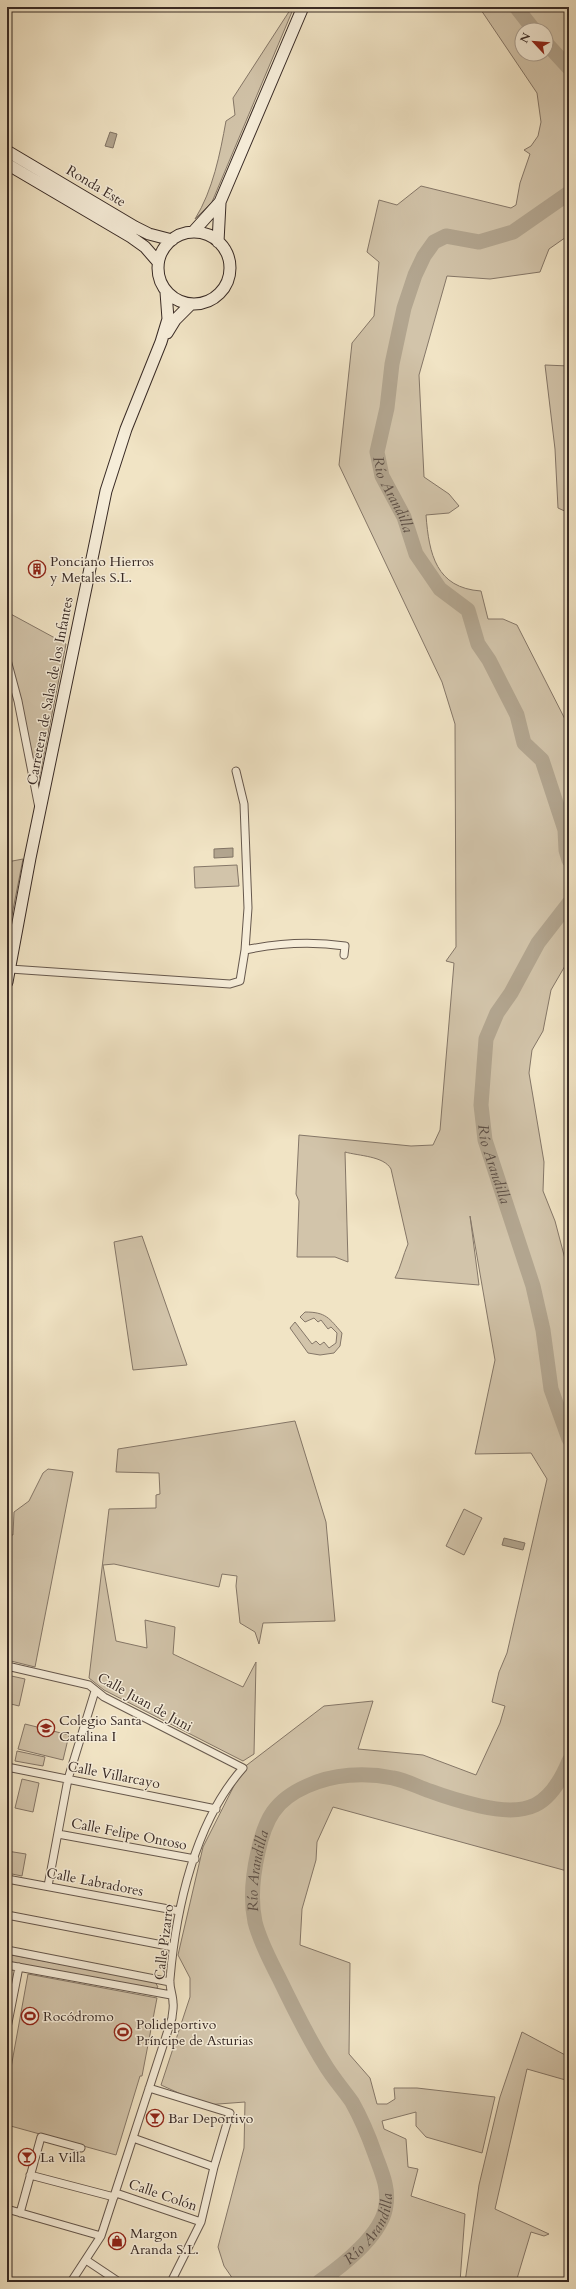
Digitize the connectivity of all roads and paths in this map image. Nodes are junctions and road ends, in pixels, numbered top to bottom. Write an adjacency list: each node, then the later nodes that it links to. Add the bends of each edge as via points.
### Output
1 (303, 7): 4 (main road)
2 (7, 151): 6 (main road, Ronda Este, via 135,227)
3 (7, 164): 8 (main road, Ronda Este, via 131,237 145,247)
4 (220, 202): 5 (main road); 7 (main road)
5 (193, 232): 6 (main road, via 179,235); 7 (main road, via 206,235)
6 (172, 240): 8 (main road, via 163,250)
7 (218, 242): 10 (main road, via 225,249 229,263 228,278 224,287 210,300)
8 (158, 262): 9 (main road, via 158,273)
9 (166, 292): 10 (main road, via 178,300); 11 (main road, Carretera de Salas de los Infantes, via 168,319)
10 (191, 304): 11 (main road, Carretera de Salas de los Infantes, via 175,320)
11 (161, 342): 14 (main road, Carretera de Salas de los Infantes, via 110,477)
12 (7, 660): 14 (street, via 18,701)
13 (236, 772): 15 (street, via 244,804 248,908)
14 (40, 816): 17 (main road, Carretera de Salas de los Infantes)
15 (245, 950): 16 (street, via 275,944 325,943 345,946); 17 (street, via 240,981 230,984)
16 (344, 954)
17 (10, 969): 18 (main road, Carretera de Salas de los Infantes)
18 (7, 982)
19 (7, 1666): 20 (street, Calle Juan de Juni, via 89,1685)
20 (95, 1691): 22 (street, Calle Juan de Juni); 23 (street)
21 (7, 1768): 23 (street, Calle Villarcayo)
22 (243, 1768): 24 (street, Calle Pizarro, via 228,1785)
23 (68, 1779): 24 (street, Calle Villarcayo); 25 (street)
24 (216, 1809): 26 (street, Calle Pizarro)
25 (58, 1834): 26 (street, Calle Felipe Ontoso); 28 (street)
26 (195, 1859): 29 (street, Calle Pizarro)
27 (7, 1879): 28 (street, Calle Labradores)
28 (48, 1886): 29 (street, Calle Labradores)
29 (179, 1911): 31 (street, Calle Pizarro)
30 (7, 1915): 31 (street)
31 (173, 1947): 35 (street, Calle Pizarro)
32 (7, 1950): 35 (street)
33 (7, 1965): 34 (street)
34 (19, 1967): 36 (street); 37 (street)
35 (170, 1982): 36 (street, Calle Pizarro)
36 (171, 1995): 38 (street, Calle Pizarro, via 172,2018)
37 (7, 2028)
38 (149, 2088): 39 (street, Calle Pizarro); 41 (street, via 230,2113)
39 (133, 2138): 41 (street); 43 (street, Calle Pizarro)
40 (81, 2148): 42 (street, via 41,2137)
41 (214, 2167): 46 (street)
42 (30, 2174): 43 (street, Calle Colón); 45 (street)
43 (115, 2195): 46 (street, Calle Colón); 47 (street, Calle Pizarro)
44 (7, 2210): 45 (street)
45 (20, 2213): 47 (street)
46 (202, 2222): 51 (street)
47 (101, 2236): 48 (street, Calle Pizarro)
48 (86, 2260): 49 (street, Calle Pizarro); 50 (street)
49 (71, 2282)
50 (119, 2282)
51 (171, 2282)

